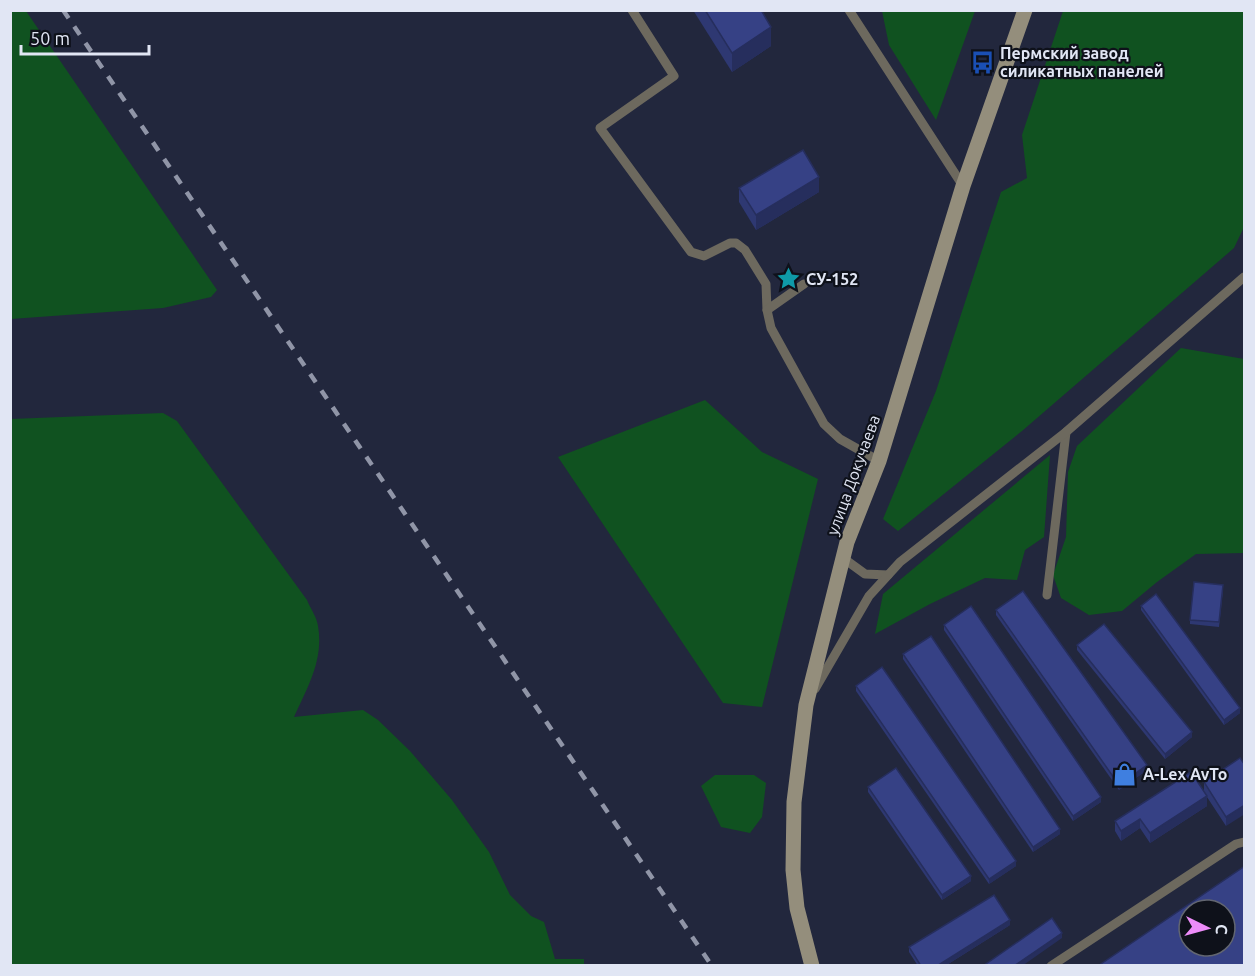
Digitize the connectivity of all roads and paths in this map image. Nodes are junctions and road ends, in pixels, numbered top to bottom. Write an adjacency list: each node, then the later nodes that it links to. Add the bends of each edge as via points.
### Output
1 (632, 10): 7 (lane, via 674,76 600,128 691,252 704,256 730,243 745,250 766,284)
2 (849, 10): 4 (lane)
3 (1025, 10): 4 (main road, улица Докучаева)
4 (963, 186): 9 (main road, улица Докучаева)
5 (1245, 276): 8 (lane)
6 (804, 284): 7 (lane)
7 (767, 309): 9 (lane, via 771,328 824,424 840,439)
8 (1065, 432): 11 (lane); 12 (lane)
9 (879, 461): 10 (main road, улица Докучаева)
10 (843, 558): 11 (lane, via 865,574); 13 (main road, улица Докучаева)
11 (888, 575): 13 (lane, via 869,597)
12 (1047, 595)
13 (806, 705): 15 (main road, улица Докучаева, via 794,802 793,870 797,908)
14 (1245, 842): 16 (lane, via 1236,844)
15 (812, 966)
16 (1052, 966)

